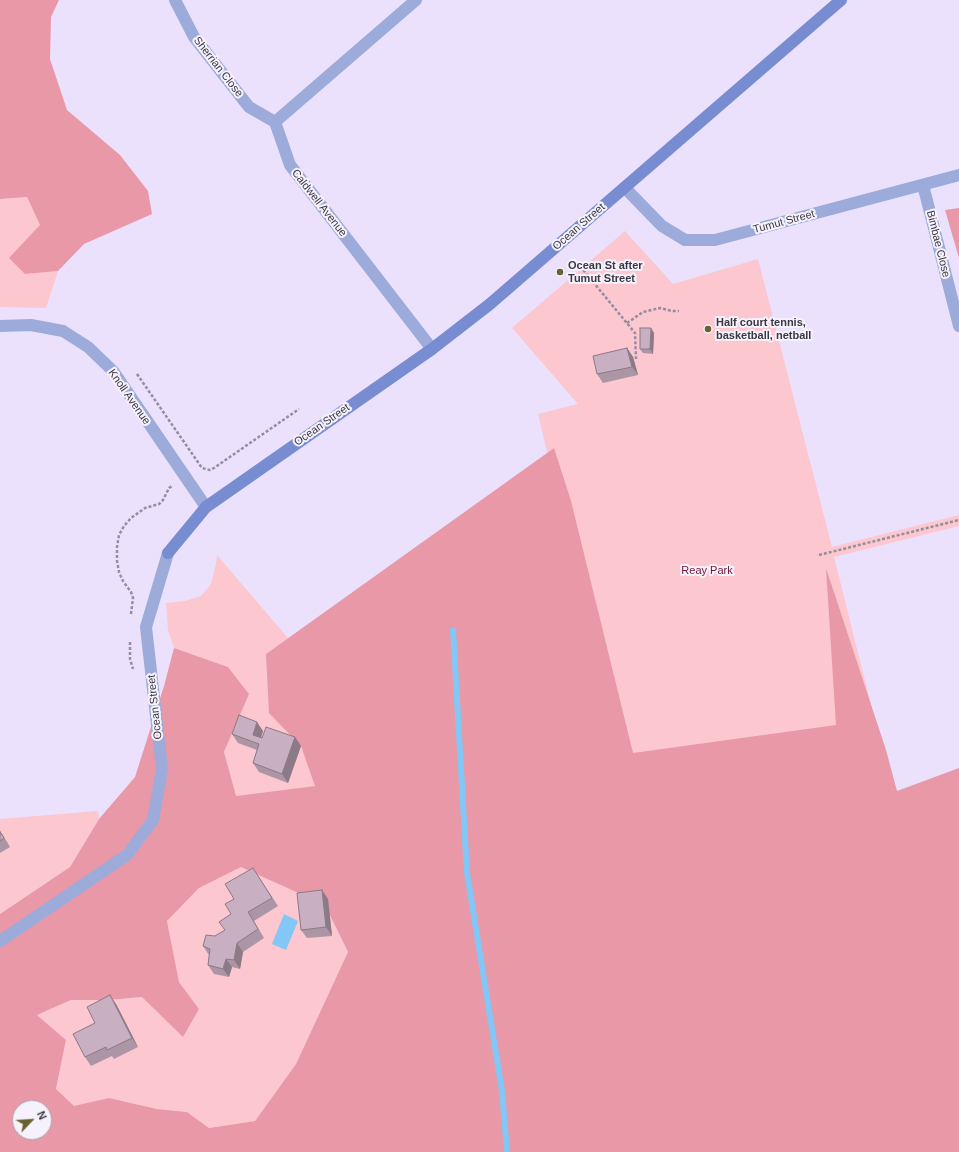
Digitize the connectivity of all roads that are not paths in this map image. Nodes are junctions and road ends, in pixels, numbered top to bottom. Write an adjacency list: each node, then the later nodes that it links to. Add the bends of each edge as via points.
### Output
1 (174, 0): 4 (street, Sherrian Close, via 194,37 249,107)
2 (416, 0): 4 (street)
3 (841, 0): 7 (street, Ocean Street)
4 (275, 122): 10 (street, Caldwell Avenue, via 290,165)
5 (959, 175): 6 (street, Tumut Street)
6 (923, 185): 7 (street, Tumut Street, via 715,240 686,240 662,226); 9 (street, Bimbae Close)
7 (625, 188): 10 (street, Ocean Street, via 490,304)
8 (0, 326): 11 (street, Knoll Avenue, via 31,325 63,331 88,347 113,371)
9 (959, 326)
10 (432, 349): 11 (street, Ocean Street)
11 (206, 507): 12 (street, Ocean Street, via 168,554 146,627 162,769 153,820 127,855)
12 (0, 941)

